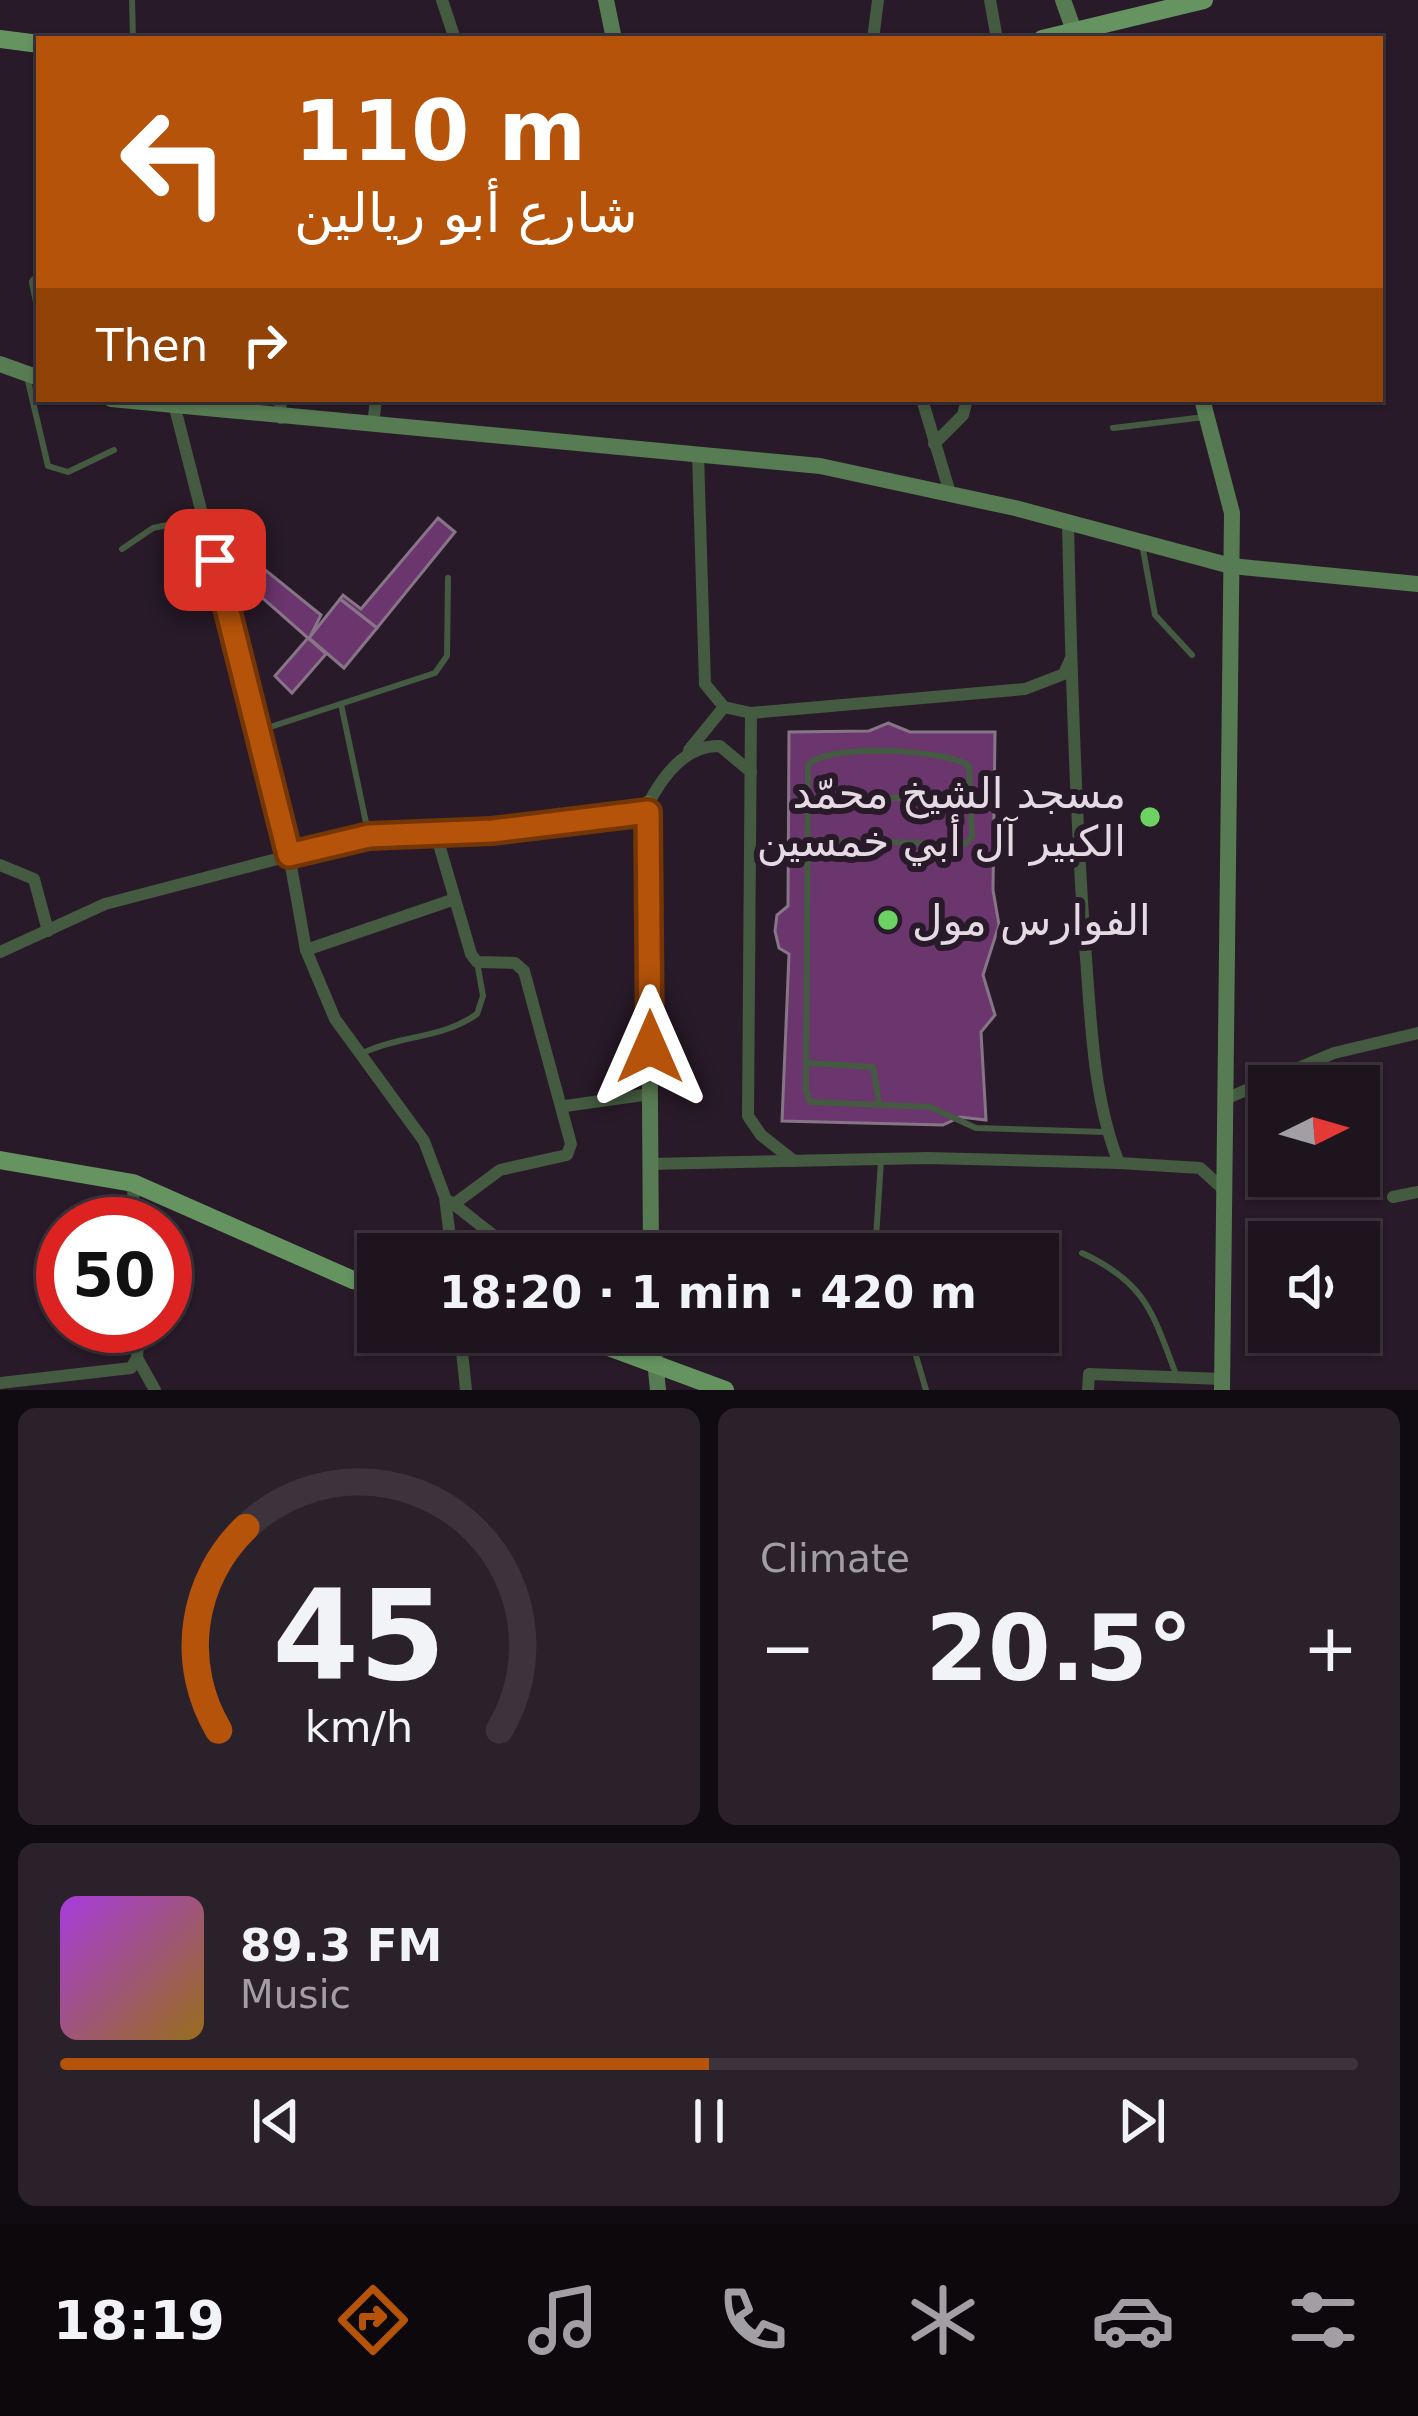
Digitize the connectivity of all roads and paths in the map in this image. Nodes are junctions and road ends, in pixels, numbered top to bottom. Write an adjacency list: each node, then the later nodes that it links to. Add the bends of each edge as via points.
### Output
1 (132, 0): 9 (lane)
2 (442, 0): 10 (street)
3 (606, 0): 11 (street)
4 (878, 0): 12 (street)
5 (990, 0): 13 (street)
6 (1063, 0): 8 (street)
7 (1204, 0): 8 (main road)
8 (1075, 35)
9 (133, 36)
10 (454, 36)
11 (613, 36)
12 (873, 36)
13 (996, 36)
14 (0, 40): 15 (main road)
15 (36, 44)
16 (35, 282): 17 (street)
17 (36, 287)
18 (0, 364): 19 (street)
19 (33, 376)
20 (37, 402): 31 (lane, via 48,466 68,472)
21 (132, 402): 25 (street)
22 (376, 402): 28 (street)
23 (923, 402): 30 (street)
24 (966, 402): 30 (street)
25 (175, 408): 26 (street); 34 (street)
26 (281, 408): 28 (street)
27 (1205, 408): 29 (lane); 38 (street, via 1230,490)
28 (374, 425): 32 (street)
29 (1113, 428)
30 (934, 444): 33 (street)
31 (114, 450)
32 (698, 454): 33 (street, via 820,466); 44 (street, via 702,668)
33 (950, 493): 35 (street)
34 (204, 517): 37 (lane, via 153,528); 46 (street)
35 (1068, 523): 36 (street); 42 (street)
36 (1142, 541): 38 (street); 41 (lane, via 1155,614)
37 (122, 549)
38 (1232, 566): 40 (street); 66 (street)
39 (448, 578): 43 (lane, via 443,666)
40 (1418, 584)
41 (1192, 655)
42 (1071, 658): 45 (street, via 1064,674 1025,689); 69 (street, via 1070,740)
43 (341, 704): 46 (lane); 53 (lane)
44 (724, 707): 45 (street); 47 (street)
45 (751, 713): 48 (street)
46 (258, 731): 55 (street)
47 (685, 756): 48 (street, via 720,746); 51 (street)
48 (751, 772): 72 (street, via 748,1116)
49 (808, 798): 50 (lane); 50 (lane, via 808,765 825,752 948,755 969,766); 54 (lane)
50 (972, 798): 54 (lane, via 965,844)
51 (648, 808): 52 (street); 65 (street)
52 (436, 834): 53 (street); 57 (street)
53 (369, 836): 55 (street)
54 (807, 840): 64 (lane)
55 (289, 855): 58 (street, via 105,904); 59 (street)
56 (0, 866): 58 (street, via 34,879)
57 (455, 899): 59 (street); 61 (street)
58 (48, 931): 60 (street)
59 (306, 950): 63 (street, via 334,1019)
60 (0, 952)
61 (477, 962): 63 (lane, via 484,995 477,1014); 68 (street, via 515,963 524,971)
62 (1418, 1033): 66 (street, via 1334,1053)
63 (361, 1054): 80 (street, via 424,1141)
64 (806, 1063): 67 (lane, via 873,1067); 67 (lane, via 810,1102)
65 (650, 1094): 68 (street); 74 (street)
66 (1225, 1099): 76 (street)
67 (879, 1102): 69 (lane, via 939,1109 976,1128)
68 (565, 1106): 80 (street, via 571,1151 500,1170)
69 (1106, 1132): 73 (street)
70 (0, 1160): 75 (main road)
71 (881, 1160): 72 (street); 73 (street); 84 (lane)
72 (794, 1161): 74 (street)
73 (1118, 1163): 76 (street, via 1200,1168)
74 (650, 1165): 83 (street)
75 (133, 1183): 78 (street); 86 (main road)
76 (1225, 1192): 96 (street)
77 (1418, 1192): 79 (street)
78 (133, 1197)
79 (1393, 1197)
80 (450, 1201): 81 (street); 82 (street)
81 (451, 1233)
82 (490, 1233)
83 (651, 1233)
84 (876, 1233)
85 (1082, 1253): 94 (lane, via 1142,1294)
86 (357, 1281)
87 (137, 1353): 92 (street)
88 (462, 1353): 98 (street)
89 (634, 1353): 93 (main road)
90 (652, 1353): 93 (street)
91 (915, 1353): 101 (lane)
92 (137, 1358): 95 (street, via 120,1372); 97 (street)
93 (652, 1359): 99 (street); 100 (main road)
94 (1177, 1378): 96 (street); 102 (street, via 1089,1374)
95 (0, 1383)
96 (1222, 1384)
97 (155, 1390)
98 (466, 1390)
99 (658, 1390)
100 (724, 1390)
101 (926, 1390)
102 (1088, 1390)

